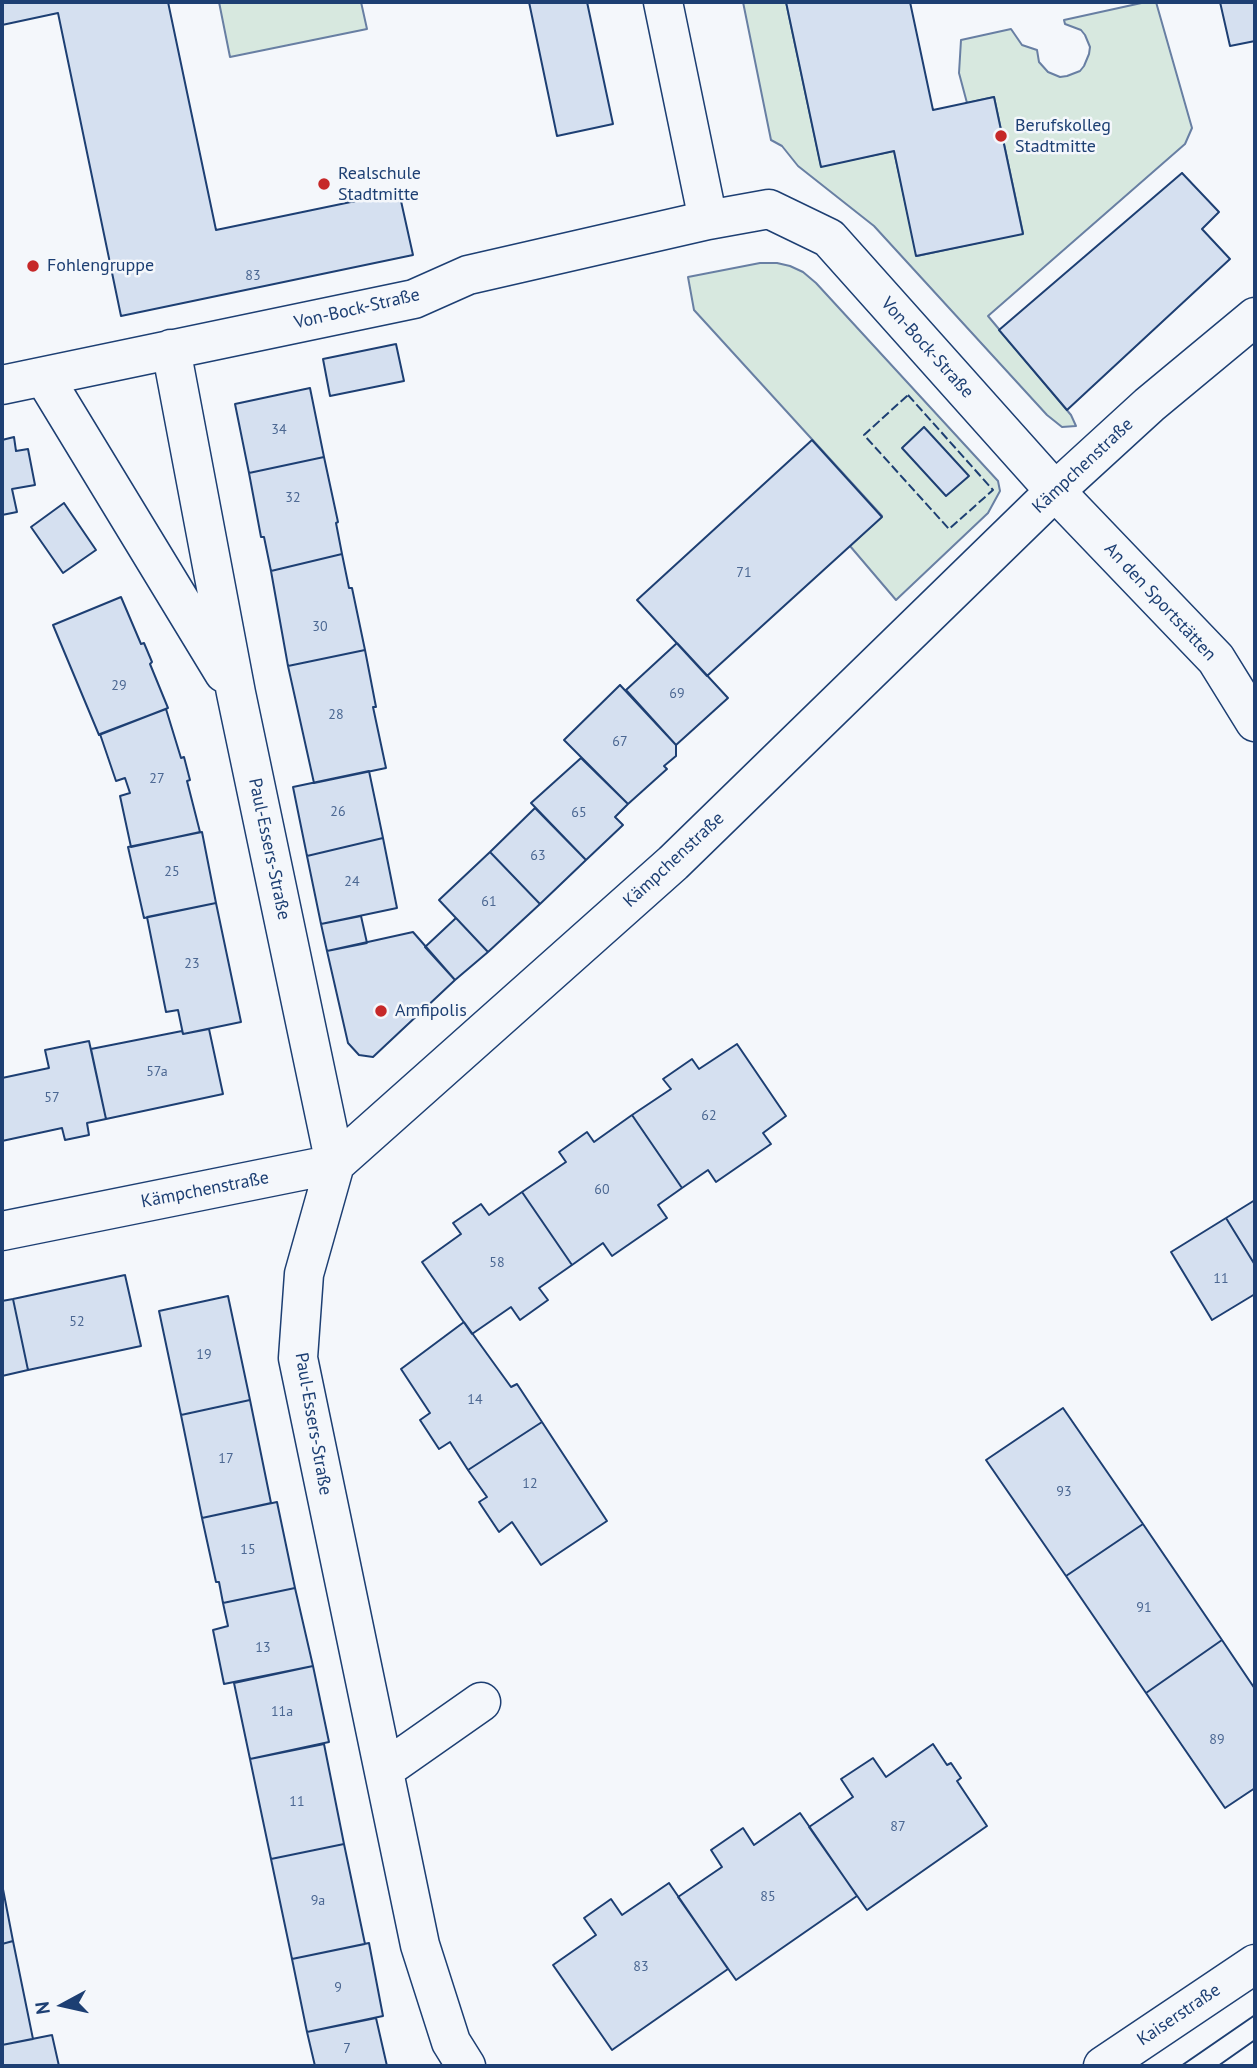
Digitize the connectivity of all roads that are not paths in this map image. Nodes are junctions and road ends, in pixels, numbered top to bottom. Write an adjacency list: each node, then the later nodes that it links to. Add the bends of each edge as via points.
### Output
1 (663, 2): 2 (street)
2 (708, 220): 4 (street, Von-Bock-Straße, via 468,275 414,299); 7 (street, Von-Bock-Straße, via 769,209 829,238)
3 (1255, 317): 7 (street, Kämpchenstraße)
4 (171, 349): 5 (street, Von-Bock-Straße); 8 (street, Paul-Essers-Straße)
5 (44, 377): 6 (street, Von-Bock-Straße); 8 (street, Paul-Essers-Straße)
6 (2, 386)
7 (1055, 491): 9 (street, An den Sportstätten, via 1216,659); 10 (street, Kämpchenstraße, via 673,863)
8 (236, 693): 10 (street, Paul-Essers-Straße)
9 (1255, 722)
10 (335, 1164): 11 (street, Kämpchenstraße); 13 (street, Paul-Essers-Straße, via 304,1274 298,1358)
11 (2, 1231)
12 (481, 1702): 13 (street)
13 (384, 1770): 15 (street, Paul-Essers-Straße, via 420,1945 451,2042)
14 (1255, 1964): 16 (street, Kaiserstraße)
15 (466, 2066)
16 (1103, 2066)

